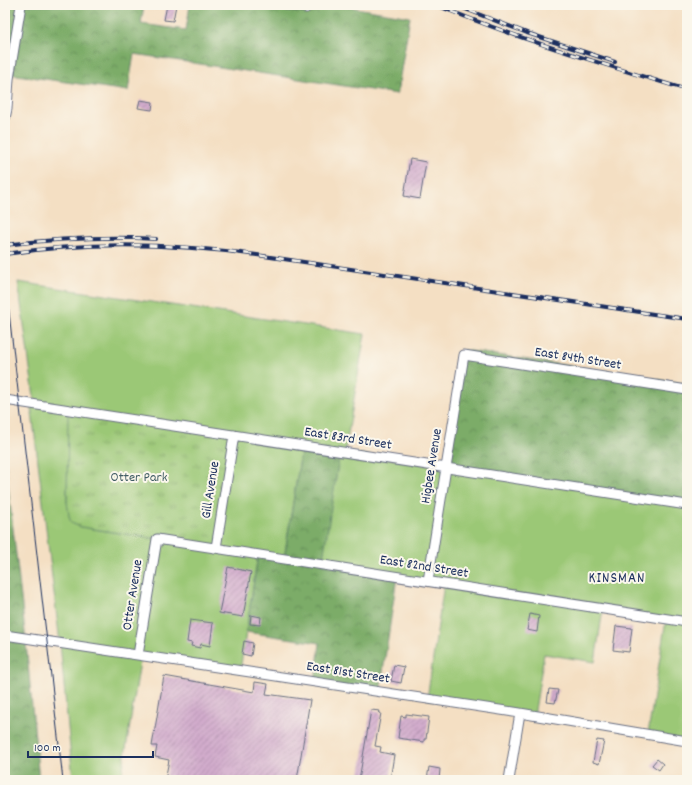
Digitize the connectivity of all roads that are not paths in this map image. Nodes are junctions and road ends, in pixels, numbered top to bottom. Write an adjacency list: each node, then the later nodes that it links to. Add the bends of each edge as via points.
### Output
1 (21, 5): 4 (street)
2 (288, 5): 3 (street)
3 (306, 8)
4 (6, 91): 5 (street)
5 (5, 118)
6 (464, 355): 7 (street, East 84th Street); 10 (street, Higbee Avenue)
7 (687, 390)
8 (5, 400): 9 (street, East 83rd Street)
9 (234, 435): 10 (street, East 83rd Street); 13 (street, Gill Avenue)
10 (446, 468): 11 (street, East 83rd Street); 14 (street, Higbee Avenue)
11 (687, 505)
12 (157, 539): 13 (street, East 82nd Street); 17 (street, Otter Avenue)
13 (216, 548): 14 (street, East 82nd Street)
14 (428, 582): 15 (street, East 82nd Street)
15 (687, 622)
16 (5, 635): 17 (street, East 81st Street)
17 (138, 655): 18 (street, East 81st Street)
18 (520, 713): 19 (street, East 81st Street); 20 (street)
19 (687, 741)
20 (509, 780)

